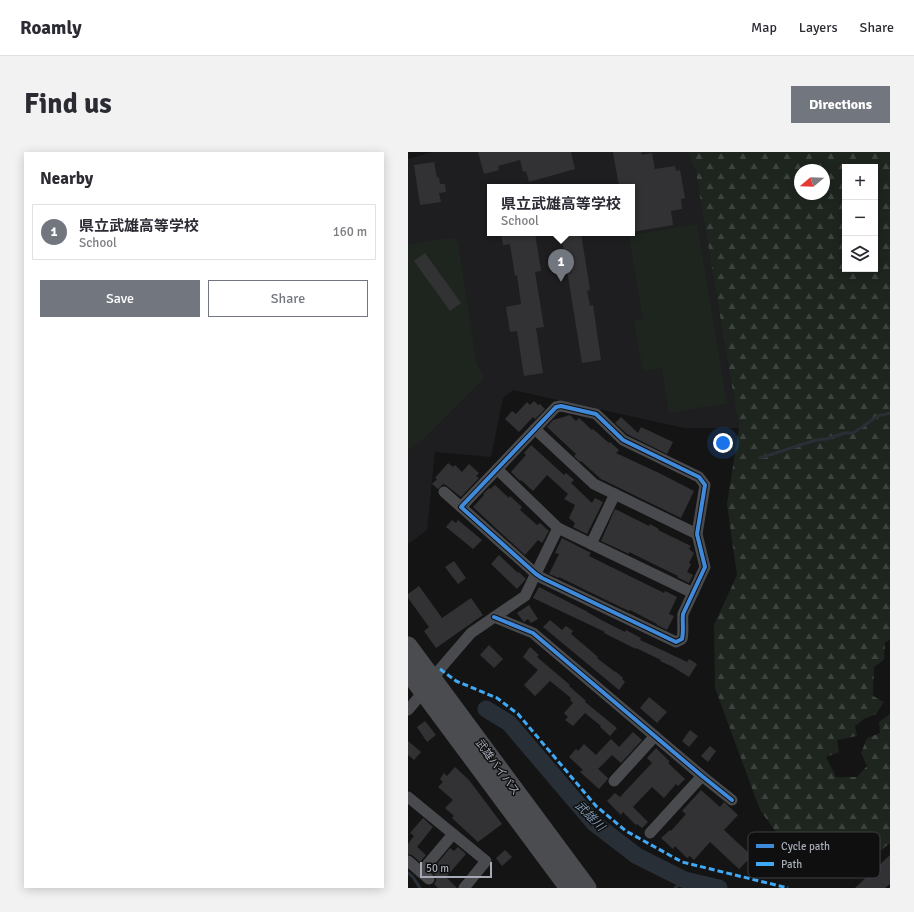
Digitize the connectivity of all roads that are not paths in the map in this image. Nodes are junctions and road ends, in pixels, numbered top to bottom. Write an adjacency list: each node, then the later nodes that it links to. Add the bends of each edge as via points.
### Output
1 (535, 429): 2 (street); 4 (street, via 594,484); 7 (street, via 556,407 596,414 623,440 699,477 705,485)
2 (497, 469): 5 (street); 6 (street)
3 (444, 492): 5 (street)
4 (615, 494): 7 (street); 8 (street)
5 (461, 507): 9 (street)
6 (558, 528): 8 (street); 9 (street)
7 (697, 534): 10 (street, via 705,567)
8 (591, 544): 10 (street)
9 (536, 574): 10 (street, via 676,642 682,639 683,614); 11 (street, via 525,596)
10 (693, 593)
11 (494, 617): 14 (street, via 471,634); 16 (street, via 533,633)
12 (408, 646): 14 (highway, 武雄バイパス)
13 (408, 671): 14 (highway, 武雄バイパス)
14 (428, 685): 15 (street); 25 (highway, 武雄バイパス); 26 (highway, 武雄バイパス)
15 (408, 710)
16 (655, 736): 17 (street); 18 (street)
17 (702, 776): 20 (street); 22 (street)
18 (614, 781)
19 (408, 796): 21 (street)
20 (732, 800)
21 (453, 834): 23 (street, via 425,876); 24 (street, via 486,861)
22 (650, 834)
23 (408, 861)
24 (464, 888)
25 (569, 888)
26 (587, 888)

